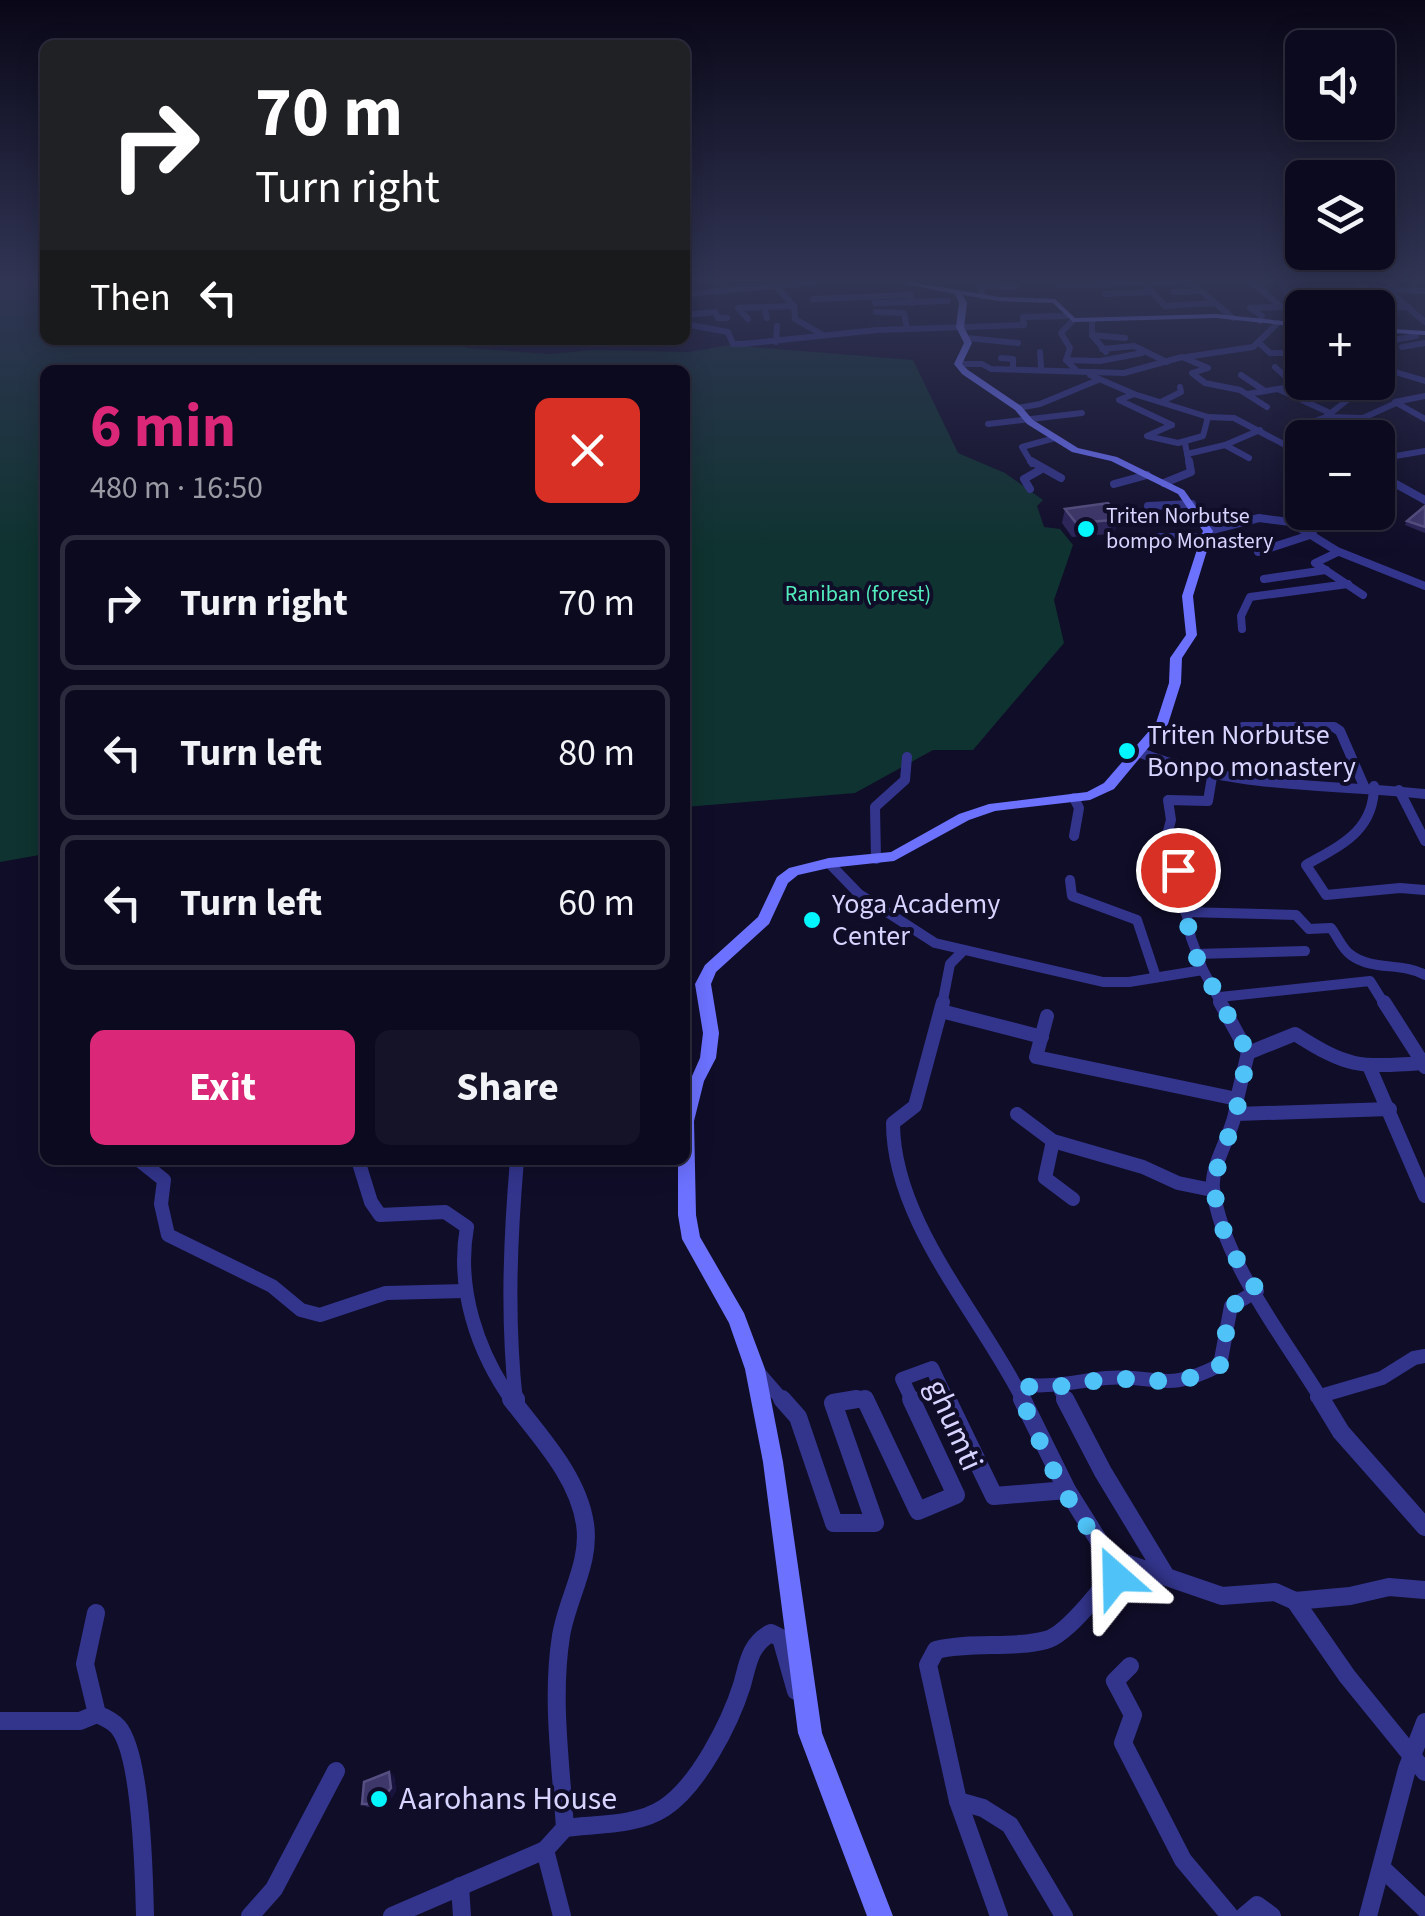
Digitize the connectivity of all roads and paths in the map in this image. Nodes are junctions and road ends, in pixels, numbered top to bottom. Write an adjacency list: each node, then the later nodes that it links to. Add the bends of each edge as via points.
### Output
1 (968, 371): 21 (street)
2 (1085, 371): 7 (street)
3 (1130, 371): 7 (street)
4 (1197, 371): 15 (street, via 1192,373 1204,383)
5 (1280, 371): 12 (street, via 1296,386)
6 (1396, 371): 10 (street)
7 (1089, 372): 9 (street)
8 (1241, 375): 13 (street)
9 (1098, 380): 14 (street); 21 (street)
10 (1425, 381)
11 (1180, 387): 18 (street)
12 (1278, 390): 13 (street); 23 (street)
13 (1265, 391): 15 (street)
14 (1134, 394): 18 (street); 31 (street, via 1118,400 1173,426 1148,437)
15 (1247, 394): 20 (street)
16 (1425, 396): 19 (street)
17 (1347, 400): 23 (street)
18 (1163, 401): 24 (street)
19 (1396, 403): 23 (street, via 1363,418); 25 (street)
20 (1267, 407)
21 (1018, 408): 27 (street)
22 (1082, 413): 27 (street)
23 (1328, 415): 26 (street)
24 (1208, 417): 29 (street, via 1226,416); 31 (street, via 1203,436)
25 (1425, 419)
26 (1317, 420)
27 (1030, 422): 28 (street); 30 (street)
28 (988, 424)
29 (1261, 430): 32 (street); 33 (street)
30 (1056, 438): 38 (street, via 1022,447); 39 (street)
31 (1185, 443): 35 (street)
32 (1225, 444): 35 (street); 37 (street)
33 (1285, 444)
34 (1425, 451): 36 (street)
35 (1187, 454): 41 (street, via 1191,472)
36 (1395, 456)
37 (1248, 458)
38 (1040, 470): 40 (street); 44 (street, via 1024,479)
39 (1147, 475): 41 (street); 43 (street)
40 (1061, 478)
41 (1164, 483): 46 (street)
42 (1395, 483): 45 (street)
43 (1114, 484)
44 (1030, 490)
45 (1425, 500)
46 (1192, 504): 47 (street); 50 (street)
47 (1148, 506)
48 (1285, 520): 50 (street, via 1234,522)
49 (1306, 530): 51 (street)
50 (1208, 534): 52 (street); 62 (street, via 1186,598 1192,610 1189,644 1176,658 1162,724)
51 (1313, 534): 53 (street); 54 (street)
52 (1150, 537)
53 (1258, 552)
54 (1338, 552): 55 (street, via 1315,563); 58 (street)
55 (1326, 570): 56 (street); 57 (street)
56 (1264, 579)
57 (1348, 584): 59 (street); 60 (street, via 1250,597)
58 (1425, 586)
59 (1362, 595)
60 (1242, 629)
61 (1243, 726): 65 (street, via 1334,727)
62 (1140, 752): 64 (street); 68 (street, via 1109,786)
63 (906, 757): 71 (street, via 906,780 875,807)
64 (1212, 776): 65 (street); 75 (street, via 1208,801 1168,800 1160,864 1178,870)
65 (1369, 786): 66 (street); 74 (street, via 1374,806 1358,835 1306,865 1326,895)
66 (1399, 790): 67 (street); 70 (street)
67 (1425, 794)
68 (1074, 798): 69 (street); 71 (street, via 994,807 908,851)
69 (1074, 836)
70 (1425, 841)
71 (876, 859): 72 (street)
72 (830, 862): 77 (street, via 859,894 935,944); 89 (street, via 782,880 764,920 710,969 702,984 708,1058)
73 (1070, 880): 81 (street, via 1072,896 1089,906 1130,912 1146,929)
74 (1425, 890)
75 (1186, 912): 78 (street); 80 (street, via 1296,915 1309,929 1331,928 1348,954 1382,965 1410,964)
76 (1305, 951): 78 (street)
77 (963, 952): 81 (street, via 1102,982); 83 (street, via 950,964)
78 (1195, 954): 79 (street)
79 (1203, 970): 81 (street); 82 (street)
80 (1425, 974)
81 (1156, 976)
82 (1220, 997): 86 (street); 87 (street, via 1370,982)
83 (941, 1012): 85 (street); 106 (street, via 914,1106 894,1123 892,1152 915,1214)
84 (1046, 1016): 85 (street)
85 (1042, 1037): 90 (street, via 1036,1057)
86 (1248, 1053): 88 (street, via 1295,1034 1336,1060); 90 (street)
87 (1424, 1065): 88 (street)
88 (1369, 1066): 91 (street)
89 (690, 1105)
90 (1237, 1106): 91 (street); 98 (street)
91 (1390, 1109): 99 (street)
92 (1017, 1114): 93 (street)
93 (1053, 1141): 98 (street); 100 (street, via 1045,1178)
94 (144, 1165): 101 (street, via 164,1180 168,1235 272,1286 301,1310 320,1315 386,1294)
95 (360, 1165): 101 (street, via 369,1205 380,1215 445,1212 467,1227)
96 (517, 1165): 108 (street, via 508,1268)
97 (686, 1165): 104 (street, via 691,1239 737,1319)
98 (1212, 1190): 102 (street, via 1227,1244)
99 (1425, 1196)
100 (1073, 1198)
101 (464, 1291): 108 (street, via 500,1384)
102 (1258, 1292): 105 (street, via 1231,1306 1220,1365 1197,1378 1173,1384 1108,1378); 107 (street)
103 (1425, 1356): 107 (street, via 1382,1378)
104 (756, 1369): 109 (street, ghumti, via 798,1417 834,1523 875,1523 833,1402 864,1398 918,1510 956,1495 903,1382 932,1368 994,1496); 120 (street)
105 (1059, 1386): 106 (street, via 1028,1385); 112 (street)
106 (1019, 1392): 109 (street)
107 (1316, 1397): 110 (street)
108 (516, 1404): 125 (street, via 561,1467 586,1524 586,1562 562,1631 558,1680)
109 (1067, 1490): 111 (street, via 1104,1549)
110 (1425, 1527)
111 (1120, 1562): 112 (street); 124 (street, via 1108,1586 1050,1640 936,1650 928,1665)
112 (1164, 1573): 114 (street, via 1222,1596 1275,1592)
113 (1425, 1590): 114 (street, via 1389,1587)
114 (1295, 1601): 121 (street)
115 (96, 1613): 117 (street, via 85,1664)
116 (1130, 1666): 138 (street, via 1115,1681 1133,1715 1127,1753 1170,1841)
117 (97, 1714): 118 (street, via 80,1722); 130 (street, via 118,1727 126,1749 145,1855)
118 (0, 1721)
119 (1425, 1722): 121 (street)
120 (810, 1733): 125 (street, via 782,1638 771,1633 753,1648 712,1754 665,1808); 135 (street)
121 (1410, 1752): 123 (street); 127 (street)
122 (336, 1771): 131 (street, via 274,1889)
123 (1425, 1772)
124 (958, 1801): 136 (street); 137 (street, via 1010,1825)
125 (565, 1828): 126 (street)
126 (545, 1850): 128 (street); 134 (street)
127 (1384, 1870): 129 (street); 141 (street)
128 (460, 1886): 132 (street); 133 (street)
129 (1425, 1909)
130 (145, 1916)
131 (250, 1916)
132 (392, 1916)
133 (462, 1916)
134 (562, 1916)
135 (880, 1916)
136 (999, 1916)
137 (1064, 1916)
138 (1230, 1916)
139 (1244, 1916): 140 (street, via 1257,1905)
140 (1272, 1916)
141 (1368, 1916)

